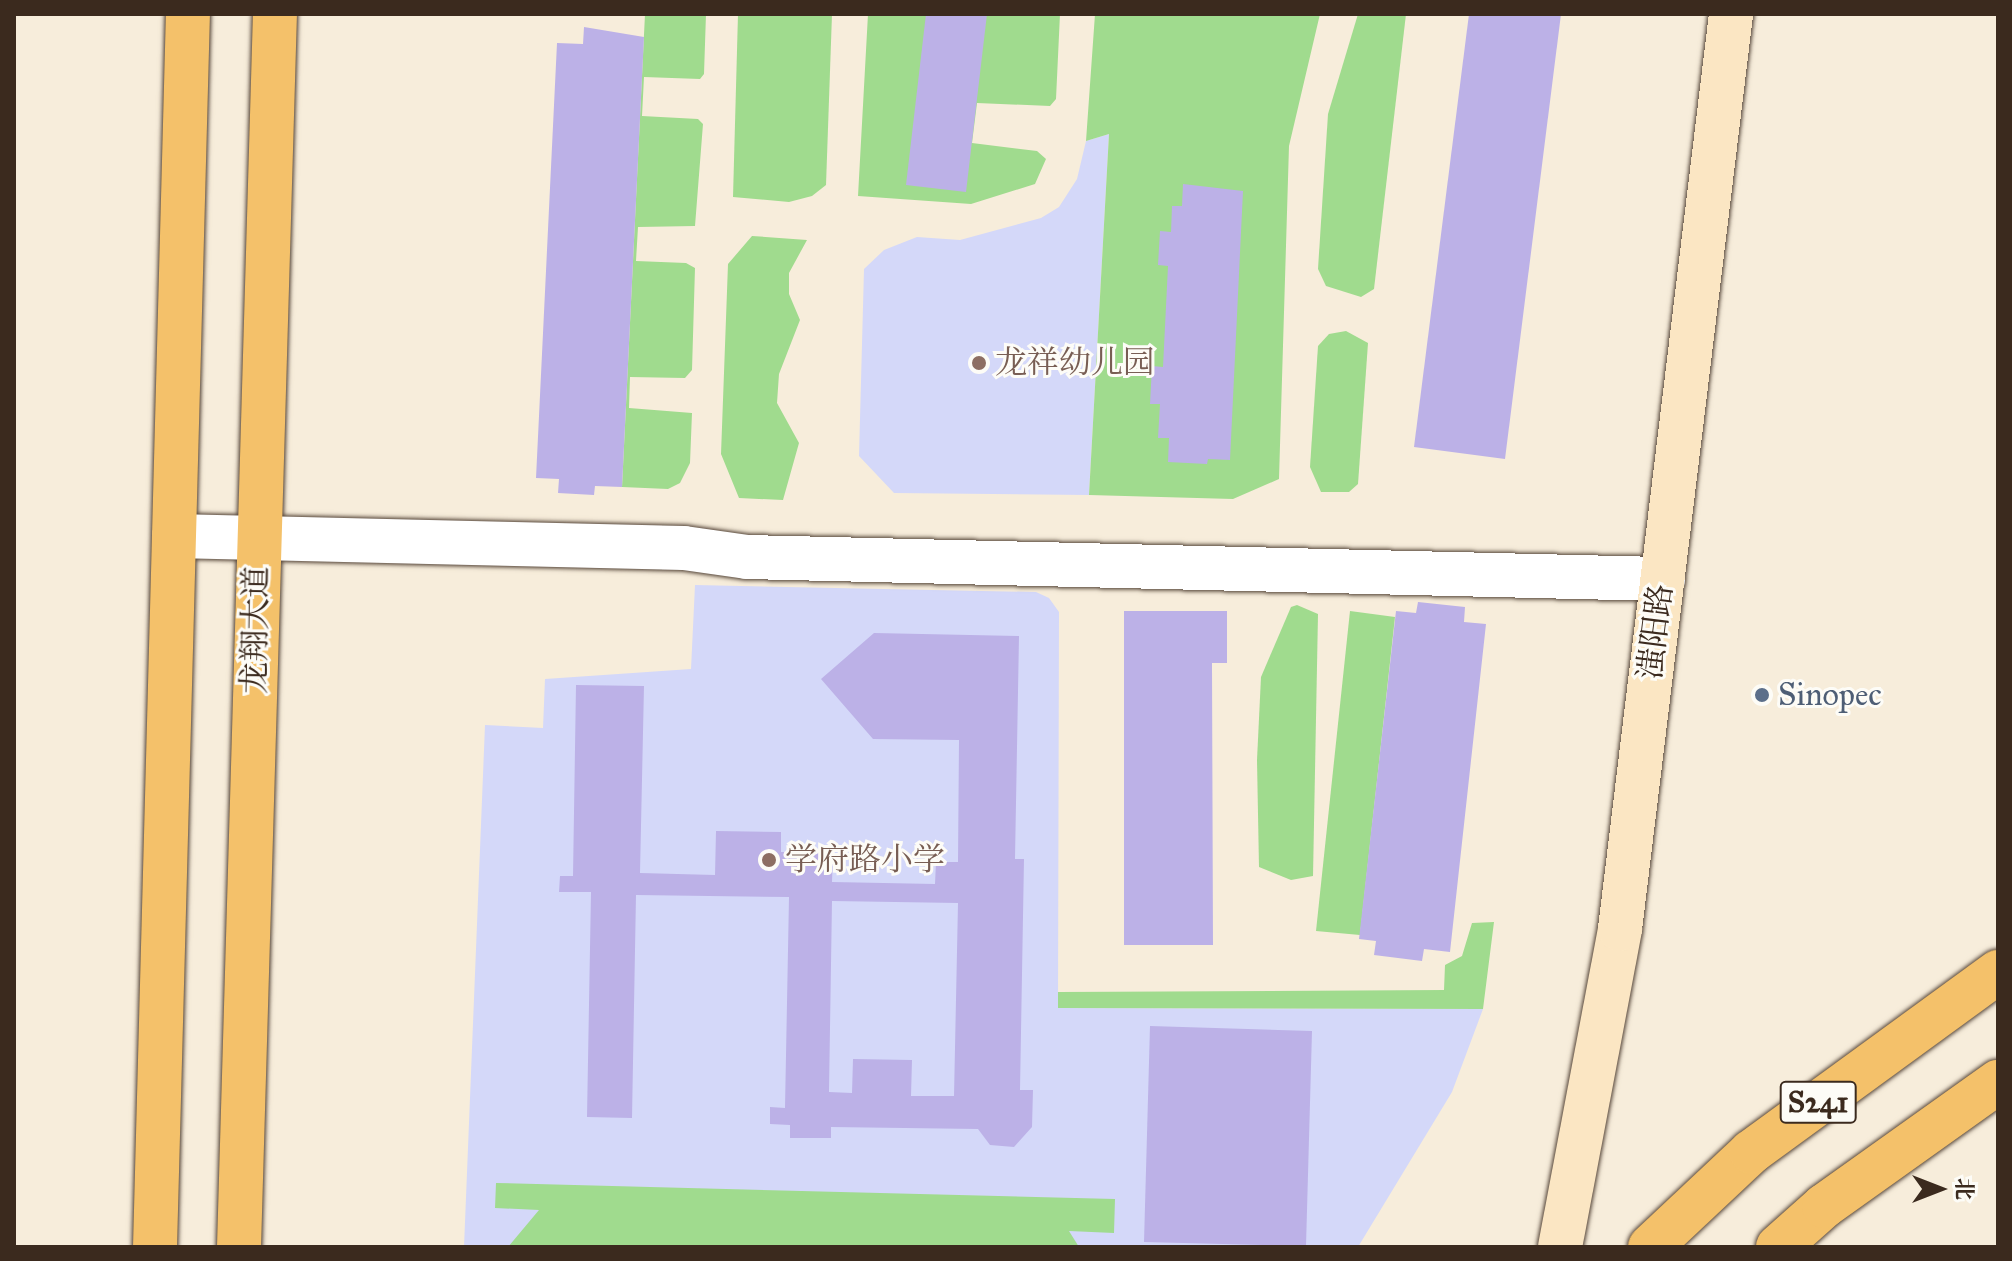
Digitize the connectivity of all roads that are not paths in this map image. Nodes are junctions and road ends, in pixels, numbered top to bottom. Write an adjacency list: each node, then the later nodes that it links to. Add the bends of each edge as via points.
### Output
1 (188, 14): 4 (main road)
2 (275, 14): 5 (main road, 龙翔大道)
3 (1731, 14): 6 (main road, 滍阳路)
4 (174, 536): 5 (street); 9 (main road)
5 (258, 536): 6 (street, via 684,548 747,557); 10 (main road, 龙翔大道)
6 (1663, 579): 11 (main road, 滍阳路, via 1620,929)
7 (1998, 972): 12 (main road, S241, via 1751,1152)
8 (1998, 1082): 13 (main road, S241, via 1824,1206)
9 (155, 1247)
10 (239, 1247)
11 (1560, 1247)
12 (1650, 1247)
13 (1778, 1247)

